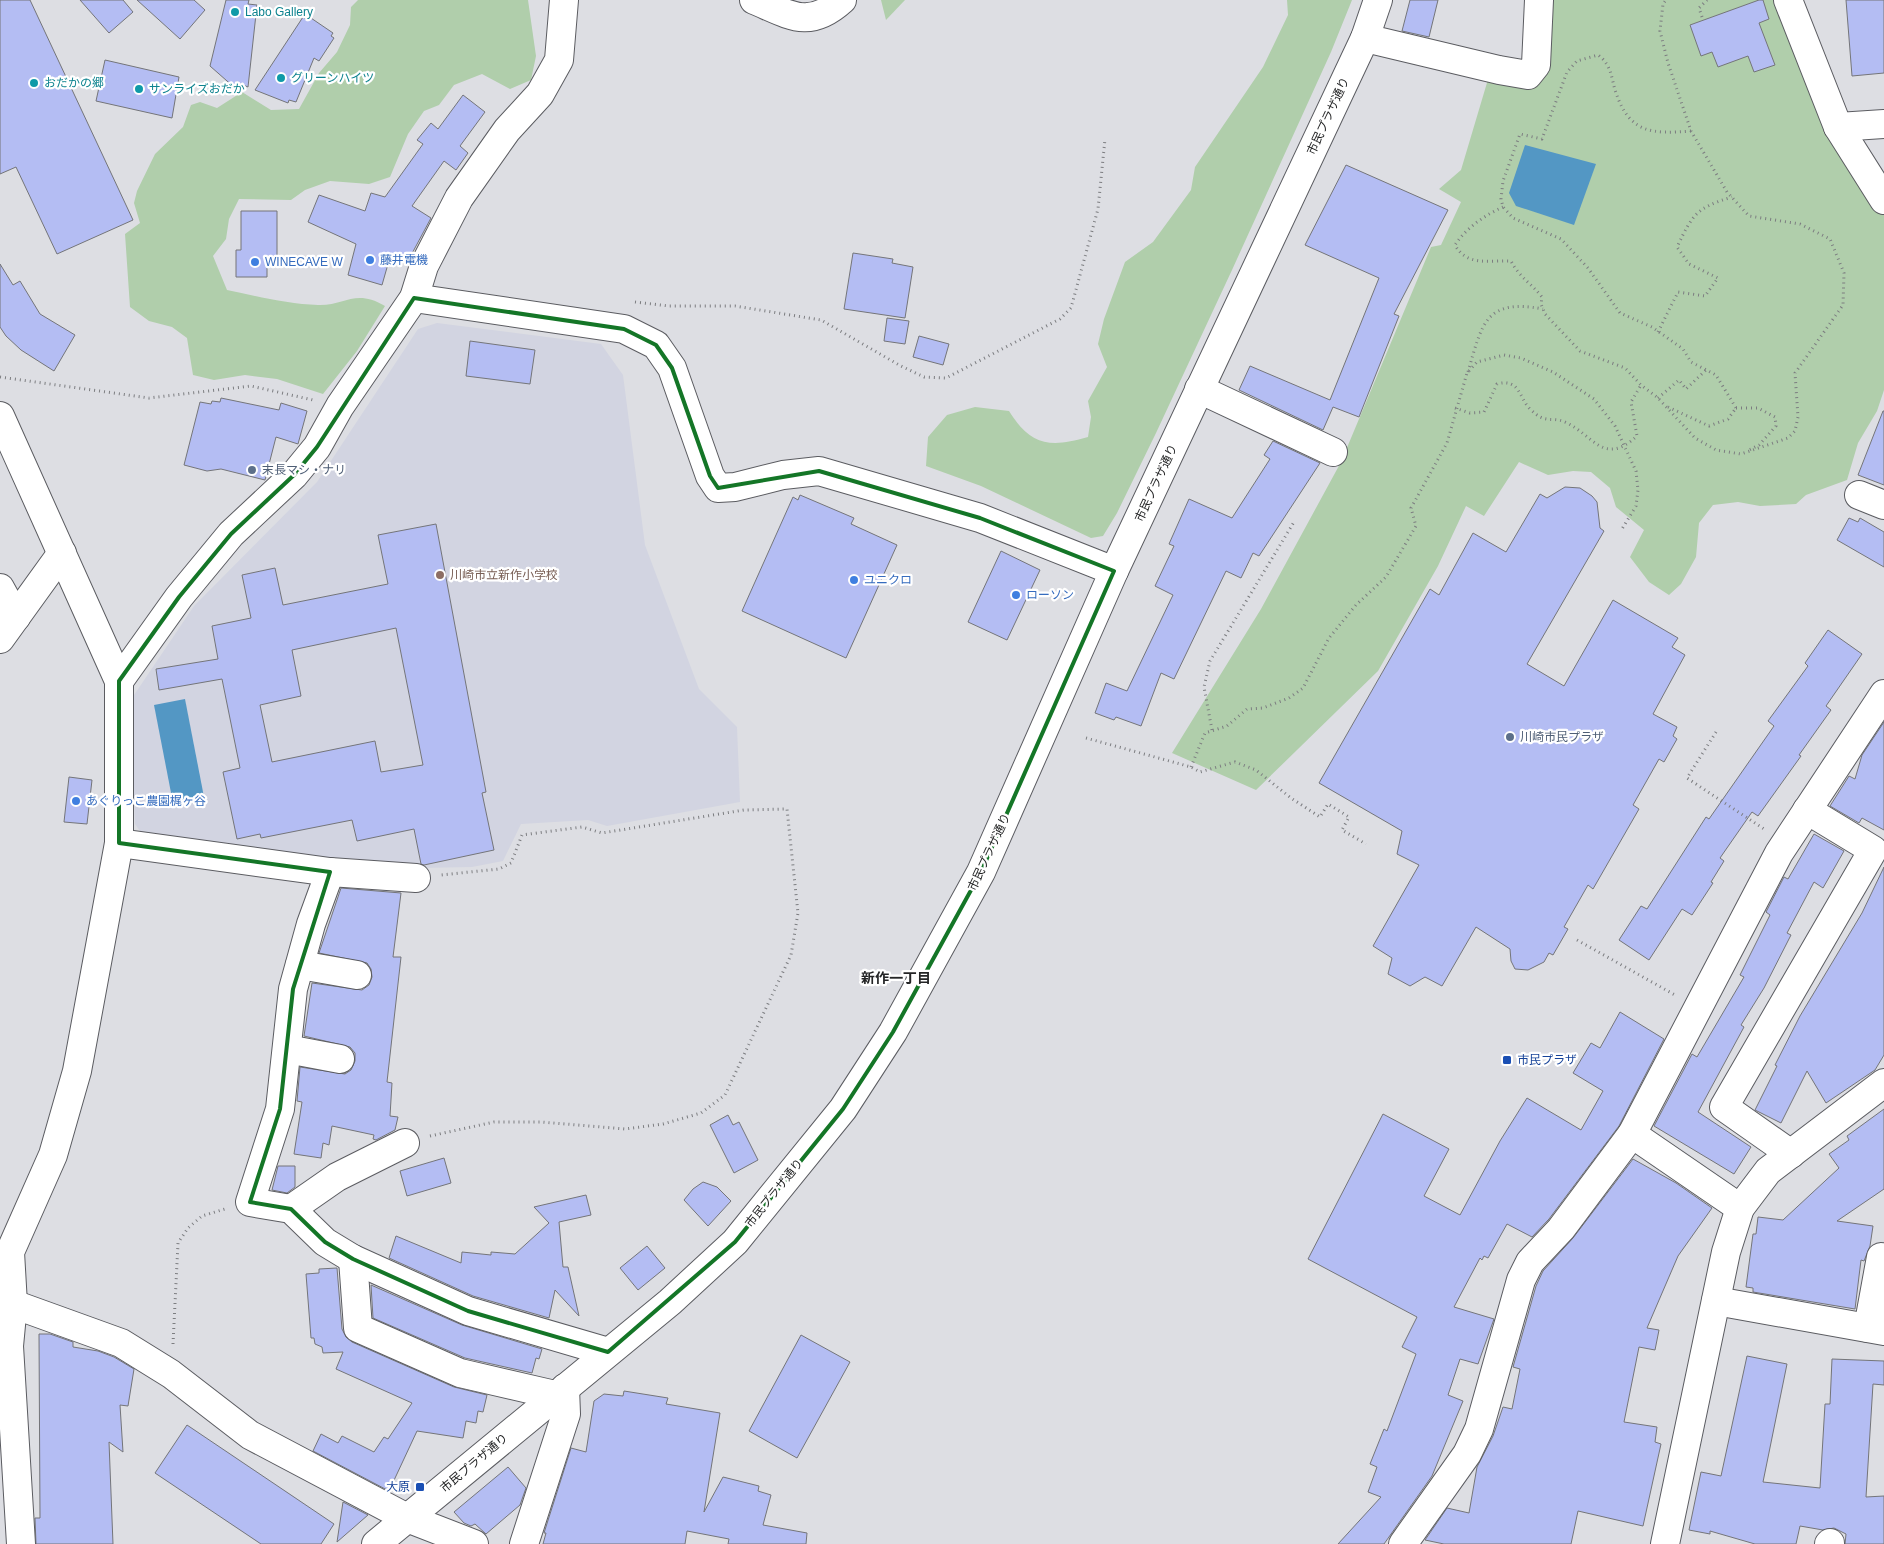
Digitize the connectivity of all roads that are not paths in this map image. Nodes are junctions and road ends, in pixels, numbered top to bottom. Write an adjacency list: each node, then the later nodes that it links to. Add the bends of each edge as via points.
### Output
1 (564, 0): 11 (street, via 559,60 540,94 507,130 459,198 424,266)
2 (755, 0): 3 (street, via 797,18 820,16)
3 (842, 0)
4 (1378, 0): 7 (street, 市民プラザ通り)
5 (1539, 0): 7 (street, via 1536,65 1528,75)
6 (1788, 0): 9 (street)
7 (1365, 38): 12 (street, 市民プラザ通り)
8 (1884, 124): 9 (street)
9 (1838, 127): 10 (street)
10 (1884, 200)
11 (414, 298): 18 (street, via 624,329 656,345 672,368 710,476 718,488 819,471 980,518); 22 (street, via 300,468 231,534 179,596)
12 (1199, 389): 14 (street); 18 (street, 市民プラザ通り)
13 (0, 416): 17 (street)
14 (1333, 452)
15 (1859, 495): 16 (street)
16 (1884, 505)
17 (62, 553): 20 (street); 22 (street)
18 (1114, 571): 44 (street, 市民プラザ通り, via 981,872 892,1032 842,1109 735,1242 670,1302)
19 (0, 588): 20 (street)
20 (16, 616): 21 (street)
21 (0, 639)
22 (119, 681): 25 (street)
23 (1884, 694): 24 (street)
24 (1807, 810): 33 (street, via 1785,843); 35 (street, via 1873,850 1724,1107)
25 (119, 843): 26 (street); 41 (street, via 77,1071 54,1155 10,1252)
26 (330, 872): 27 (street); 28 (street)
27 (416, 878)
28 (300, 965): 29 (street); 30 (street, via 293,989)
29 (356, 975)
30 (287, 1049): 31 (street); 37 (street, via 280,1109 250,1202)
31 (340, 1059)
32 (1884, 1083): 35 (street)
33 (1632, 1134): 36 (street); 52 (street, via 1561,1230 1530,1262 1521,1280 1479,1429 1467,1454)
34 (405, 1143): 37 (street, via 337,1177)
35 (1791, 1154): 36 (street, via 1768,1171)
36 (1740, 1208): 40 (street)
37 (291, 1209): 39 (street, via 325,1242)
38 (1881, 1257): 42 (street)
39 (353, 1259): 44 (street, via 468,1311); 45 (street, via 358,1328 460,1373)
40 (1716, 1300): 42 (street); 53 (street)
41 (13, 1304): 43 (street); 47 (street, via 121,1343 171,1374 250,1435)
42 (1876, 1329)
43 (4, 1346): 46 (street)
44 (608, 1352): 45 (street, 市民プラザ通り)
45 (560, 1392): 47 (street, 市民プラザ通り); 51 (street, via 566,1414)
46 (6, 1404): 48 (street)
47 (407, 1518): 49 (street, 市民プラザ通り); 50 (street)
48 (21, 1544)
49 (376, 1544)
50 (474, 1544)
51 (524, 1544)
52 (1403, 1544)
53 (1665, 1544)

